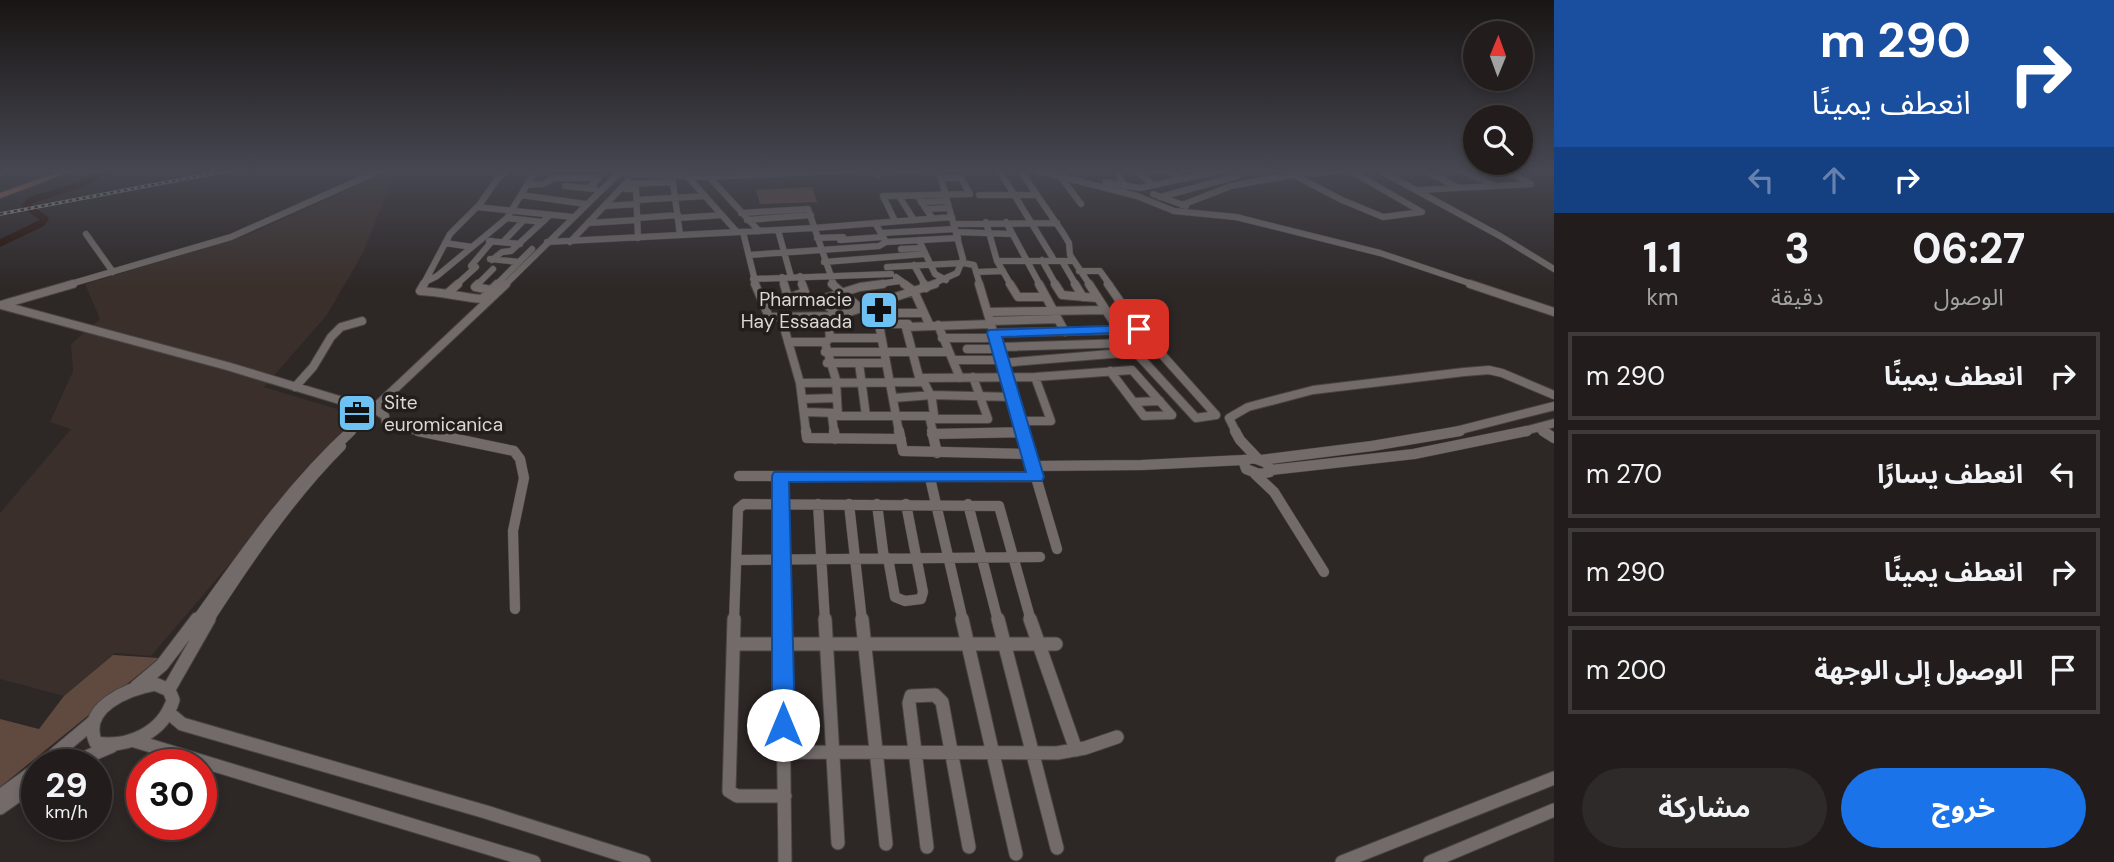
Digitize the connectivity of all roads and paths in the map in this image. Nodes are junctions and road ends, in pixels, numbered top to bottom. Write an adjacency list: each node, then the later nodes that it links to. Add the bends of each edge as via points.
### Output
1 (292, 210): 100 (street, via 237,235)
2 (474, 210): 66 (street)
3 (512, 210): 30 (street)
4 (521, 210): 25 (street)
5 (579, 210): 28 (street)
6 (580, 210): 28 (street)
7 (601, 210): 40 (street)
8 (637, 210): 32 (street)
9 (677, 210): 29 (street)
10 (718, 210): 26 (street)
11 (739, 210): 24 (street)
12 (778, 210): 24 (street)
13 (809, 210): 27 (street)
14 (890, 210): 36 (street)
15 (908, 210): 35 (street)
16 (927, 210): 31 (street)
17 (950, 210): 47 (street)
18 (1025, 210): 42 (street)
19 (1047, 210): 43 (street)
20 (1174, 210): 133 (street, via 1236,217 1380,253)
21 (1368, 210): 22 (street, via 1385,217 1422,212)
22 (1419, 210)
23 (1452, 210): 96 (street)
24 (741, 213): 34 (street)
25 (550, 215): 28 (street); 37 (street)
26 (722, 215): 29 (street); 51 (street)
27 (811, 215): 34 (street); 46 (street)
28 (573, 216): 68 (street); 68 (street)
29 (678, 217): 32 (street); 55 (street)
30 (507, 218): 33 (street); 45 (street)
31 (932, 218): 35 (street); 47 (street)
32 (637, 219): 40 (street); 57 (street)
33 (524, 220): 37 (street); 49 (street)
34 (747, 220): 50 (street)
35 (914, 220): 36 (street)
36 (895, 221): 41 (street)
37 (542, 222): 67 (street)
38 (986, 222): 39 (street); 47 (street); 52 (street)
39 (1006, 222): 42 (street); 54 (street)
40 (588, 223): 64 (street)
41 (875, 223): 44 (street); 56 (street)
42 (1033, 223): 43 (street); 83 (street)
43 (1056, 223): 85 (street)
44 (839, 226): 46 (street); 59 (street)
45 (495, 228): 49 (street); 60 (street)
46 (814, 228): 48 (street); 58 (street)
47 (955, 228): 52 (street); 56 (street); 61 (street); 88 (street)
48 (778, 230): 50 (street); 74 (street)
49 (515, 231): 63 (street)
50 (759, 231): 51 (street)
51 (740, 232): 55 (street); 75 (street)
52 (989, 233): 54 (street); 84 (street)
53 (86, 234): 100 (street)
54 (1012, 234): 81 (street)
55 (680, 235): 57 (street)
56 (884, 237): 59 (street); 65 (street); 70 (street, via 879,246)
57 (638, 238): 64 (street)
58 (817, 238): 59 (street); 71 (street)
59 (842, 238): 70 (street)
60 (481, 240): 62 (street); 69 (street)
61 (919, 240): 65 (street); 72 (street)
62 (492, 241): 63 (street); 77 (street)
63 (503, 242): 67 (street)
64 (570, 242): 68 (street)
65 (897, 242): 73 (street)
66 (445, 243): 69 (street); 113 (street)
67 (519, 244): 68 (street); 79 (street)
68 (546, 245): 86 (street); 187 (street)
69 (472, 247): 113 (street)
70 (844, 248): 71 (street)
71 (820, 251): 74 (street); 87 (street)
72 (924, 251): 73 (street); 89 (street)
73 (902, 252): 76 (street)
74 (784, 253): 75 (street); 107 (street)
75 (749, 255): 110 (street)
76 (881, 257): 78 (street); 95 (street)
77 (477, 258): 79 (street); 91 (street, via 471,266)
78 (860, 259): 80 (street); 103 (street)
79 (492, 260): 86 (street)
80 (844, 260): 87 (street); 105 (street)
81 (1026, 260): 82 (street); 84 (street); 123 (street)
82 (1042, 260): 83 (street); 93 (street)
83 (1058, 260): 85 (street); 94 (street)
84 (998, 261): 98 (street)
85 (1074, 261): 99 (street)
86 (519, 262): 97 (street)
87 (824, 262): 102 (street)
88 (962, 262): 89 (street); 101 (street, via 974,265); 111 (street, via 957,273)
89 (930, 264): 90 (street); 111 (street, via 936,275)
90 (914, 265): 95 (street); 118 (street)
91 (476, 267): 92 (street); 121 (street)
92 (493, 269): 97 (street); 119 (street, via 475,287)
93 (1047, 269): 94 (street); 108 (street)
94 (1067, 269): 109 (street)
95 (889, 270): 103 (street); 112 (street)
96 (1554, 270)
97 (510, 271): 119 (street)
98 (1003, 271): 101 (street); 123 (street, via 1020,298)
99 (1079, 271): 116 (street); 144 (street, via 1100,271)
100 (113, 272): 128 (street)
101 (976, 272): 146 (street)
102 (829, 275): 104 (street); 105 (street); 122 (street, via 831,284)
103 (869, 275): 105 (street)
104 (800, 276): 107 (street); 125 (street, via 805,292)
105 (852, 276): 117 (street)
106 (782, 277): 107 (street); 110 (street); 125 (street)
107 (790, 277)
108 (1052, 278): 109 (street); 114 (street)
109 (1072, 278): 115 (street)
110 (753, 279): 138 (street, via 766,314)
111 (946, 280): 118 (street)
112 (901, 281): 117 (street); 120 (street)
113 (423, 282): 121 (street, via 420,291)
114 (1057, 286): 115 (street); 124 (street, via 1064,295)
115 (1077, 286): 116 (street); 124 (street)
116 (1089, 286): 126 (street)
117 (865, 287): 122 (street); 127 (street)
118 (926, 288): 120 (street)
119 (491, 290): 121 (street, via 481,299)
120 (915, 291): 127 (street); 135 (street)
121 (449, 292)
122 (841, 292): 125 (street, via 806,304 791,303); 131 (street)
123 (1045, 297): 137 (street)
124 (1083, 297): 126 (street)
125 (788, 298)
126 (1097, 298): 130 (street)
127 (885, 300): 131 (street)
128 (1, 305): 176 (street)
129 (826, 305): 136 (street)
130 (1105, 310): 132 (street); 145 (street)
131 (865, 311): 134 (street); 136 (street); 141 (street)
132 (1079, 311): 137 (street); 147 (street)
133 (1554, 312)
134 (908, 313): 135 (street); 142 (street, via 910,323)
135 (924, 313): 143 (street)
136 (840, 315): 139 (street)
137 (1055, 315): 146 (street); 148 (street)
138 (782, 317): 139 (street); 153 (street)
139 (828, 317): 152 (street)
140 (362, 321): 176 (street, via 341,327)
141 (878, 324): 142 (street); 149 (street)
142 (905, 325): 143 (street); 158 (street)
143 (934, 325): 146 (street); 150 (street)
144 (1138, 328): 145 (street); 160 (street, via 1216,415 1196,418)
145 (1118, 330): 147 (street); 154 (street)
146 (992, 331): 148 (street); 151 (street); 151 (street, via 968,351); 155 (street); 162 (street)
147 (1091, 331): 148 (street)
148 (1062, 332): 155 (street)
149 (881, 338): 152 (street); 157 (street)
150 (942, 338): 151 (street); 159 (street)
151 (963, 338)
152 (827, 340): 153 (street); 156 (street)
153 (788, 342): 172 (street)
154 (1127, 343): 155 (street); 160 (street)
155 (1065, 345)
156 (825, 352): 157 (street); 163 (street)
157 (885, 352): 158 (street); 165 (street)
158 (912, 352): 159 (street); 171 (street)
159 (949, 352): 161 (street)
160 (1135, 352): 162 (street)
161 (955, 360): 162 (street); 170 (street)
162 (1002, 362): 168 (street)
163 (827, 363): 164 (street); 173 (street)
164 (859, 363): 165 (street); 174 (street)
165 (887, 363): 175 (street)
166 (1110, 371): 169 (street); 184 (street, via 1133,370); 185 (street)
167 (973, 377): 168 (street); 170 (street); 182 (street)
168 (1006, 377): 169 (street); 178 (street)
169 (1035, 377): 194 (street, via 1051,421)
170 (960, 378): 171 (street)
171 (920, 380): 175 (street); 181 (street)
172 (800, 383): 173 (street); 183 (street)
173 (835, 383): 174 (street); 179 (street)
174 (862, 383): 175 (street); 190 (street)
175 (890, 383): 180 (street)
176 (295, 387): 187 (street)
177 (1554, 396): 203 (street, via 1491,370 1366,382 1280,397 1231,415 1229,421)
178 (1013, 397): 182 (street); 194 (street)
179 (836, 398): 183 (street); 189 (street)
180 (894, 398): 181 (street); 191 (street)
181 (931, 398): 182 (street); 192 (street, via 934,415)
182 (981, 398): 193 (street, via 988,419)
183 (802, 399): 188 (street)
184 (1160, 401): 185 (street); 185 (street, via 1172,415 1145,416)
185 (1134, 402)
186 (1554, 406): 204 (street)
187 (376, 411): 239 (street, via 385,416 386,424 518,454 524,489 513,530); 248 (street, via 310,470 188,633); 249 (street, via 324,464 267,537 190,650)
188 (804, 412): 189 (street); 201 (street, via 807,439)
189 (838, 414): 190 (street); 201 (street, via 832,416)
190 (866, 416): 191 (street)
191 (897, 416): 192 (street); 202 (street)
192 (929, 417): 193 (street); 199 (street)
193 (971, 419): 198 (street)
194 (1021, 421): 197 (street)
195 (1554, 424): 196 (street)
196 (1539, 428): 200 (street); 207 (street)
197 (1025, 432): 198 (street); 208 (street)
198 (975, 433): 199 (street)
199 (932, 434): 206 (street)
200 (1554, 438)
201 (835, 439): 202 (street)
202 (901, 439): 206 (street, via 905,452)
203 (1240, 440): 210 (street); 211 (street)
204 (1411, 440): 205 (street); 207 (street)
205 (1399, 442): 209 (street); 211 (street)
206 (937, 453): 208 (street)
207 (1427, 453): 209 (street)
208 (1029, 454): 212 (street)
209 (1415, 455): 213 (street)
210 (1245, 459): 211 (street); 212 (street); 214 (street, via 1246,469)
211 (1259, 459): 213 (street)
212 (1033, 466): 217 (street)
213 (1270, 471): 214 (street); 219 (street)
214 (1255, 474): 219 (street)
215 (739, 476): 216 (street)
216 (780, 476): 218 (street); 220 (street)
217 (1036, 477): 218 (street); 227 (street)
218 (930, 478): 225 (street)
219 (1274, 492): 238 (street)
220 (781, 504): 221 (street); 233 (street); 237 (street, via 739,506)
221 (818, 504): 222 (street); 234 (street)
222 (849, 504): 223 (street); 235 (street)
223 (877, 504): 224 (street); 236 (street)
224 (906, 504): 225 (street); 229 (street)
225 (936, 504): 226 (street); 230 (street)
226 (968, 504): 231 (street); 232 (street, via 1001,507)
227 (1057, 549)
228 (1040, 557): 232 (street)
229 (916, 558): 230 (street); 236 (street); 236 (street, via 923,596 905,601 892,593)
230 (948, 558): 231 (street); 244 (street)
231 (982, 558): 232 (street); 245 (street)
232 (1014, 558): 246 (street)
233 (781, 559): 234 (street); 237 (street); 241 (street)
234 (821, 559): 235 (street); 242 (street)
235 (855, 559): 236 (street); 243 (street)
236 (886, 559)
237 (737, 560): 240 (street)
238 (1324, 572)
239 (515, 609)
240 (734, 644): 241 (street); 269 (street, via 729,791 737,796)
241 (783, 644): 242 (street); 258 (street)
242 (826, 644): 243 (street); 259 (street)
243 (864, 644): 244 (street); 260 (street)
244 (968, 644): 245 (street); 263 (street)
245 (1004, 644): 246 (street); 264 (street)
246 (1037, 644): 247 (street); 257 (street)
247 (1056, 644)
248 (136, 687): 249 (street, via 155,684); 251 (street, via 110,701)
249 (169, 690): 250 (street, via 173,696)
250 (169, 713): 253 (street); 279 (street, via 182,724)
251 (93, 722): 254 (street, via 96,743); 255 (street)
252 (1117, 737): 257 (street)
253 (135, 741): 254 (street); 278 (street)
254 (113, 746): 256 (street)
255 (61, 749)
256 (106, 749)
257 (1076, 750): 264 (street)
258 (784, 752): 259 (street); 269 (street)
259 (833, 752): 260 (street); 272 (street)
260 (876, 752): 261 (street); 273 (street)
261 (915, 752): 262 (street); 262 (street, via 908,701 916,694 941,699); 274 (street)
262 (951, 752): 263 (street); 275 (street)
263 (993, 752): 264 (street); 277 (street)
264 (1032, 752): 276 (street)
265 (1554, 778): 281 (street)
266 (21, 781): 268 (street)
267 (21, 793): 270 (street)
268 (0, 796)
269 (785, 796): 280 (street)
270 (0, 808)
271 (1554, 810): 282 (street)
272 (838, 843)
273 (886, 844)
274 (927, 847)
275 (969, 847)
276 (1057, 848)
277 (1016, 854)
278 (534, 862)
279 (644, 862)
280 (785, 862)
281 (1342, 862)
282 (1430, 862)

